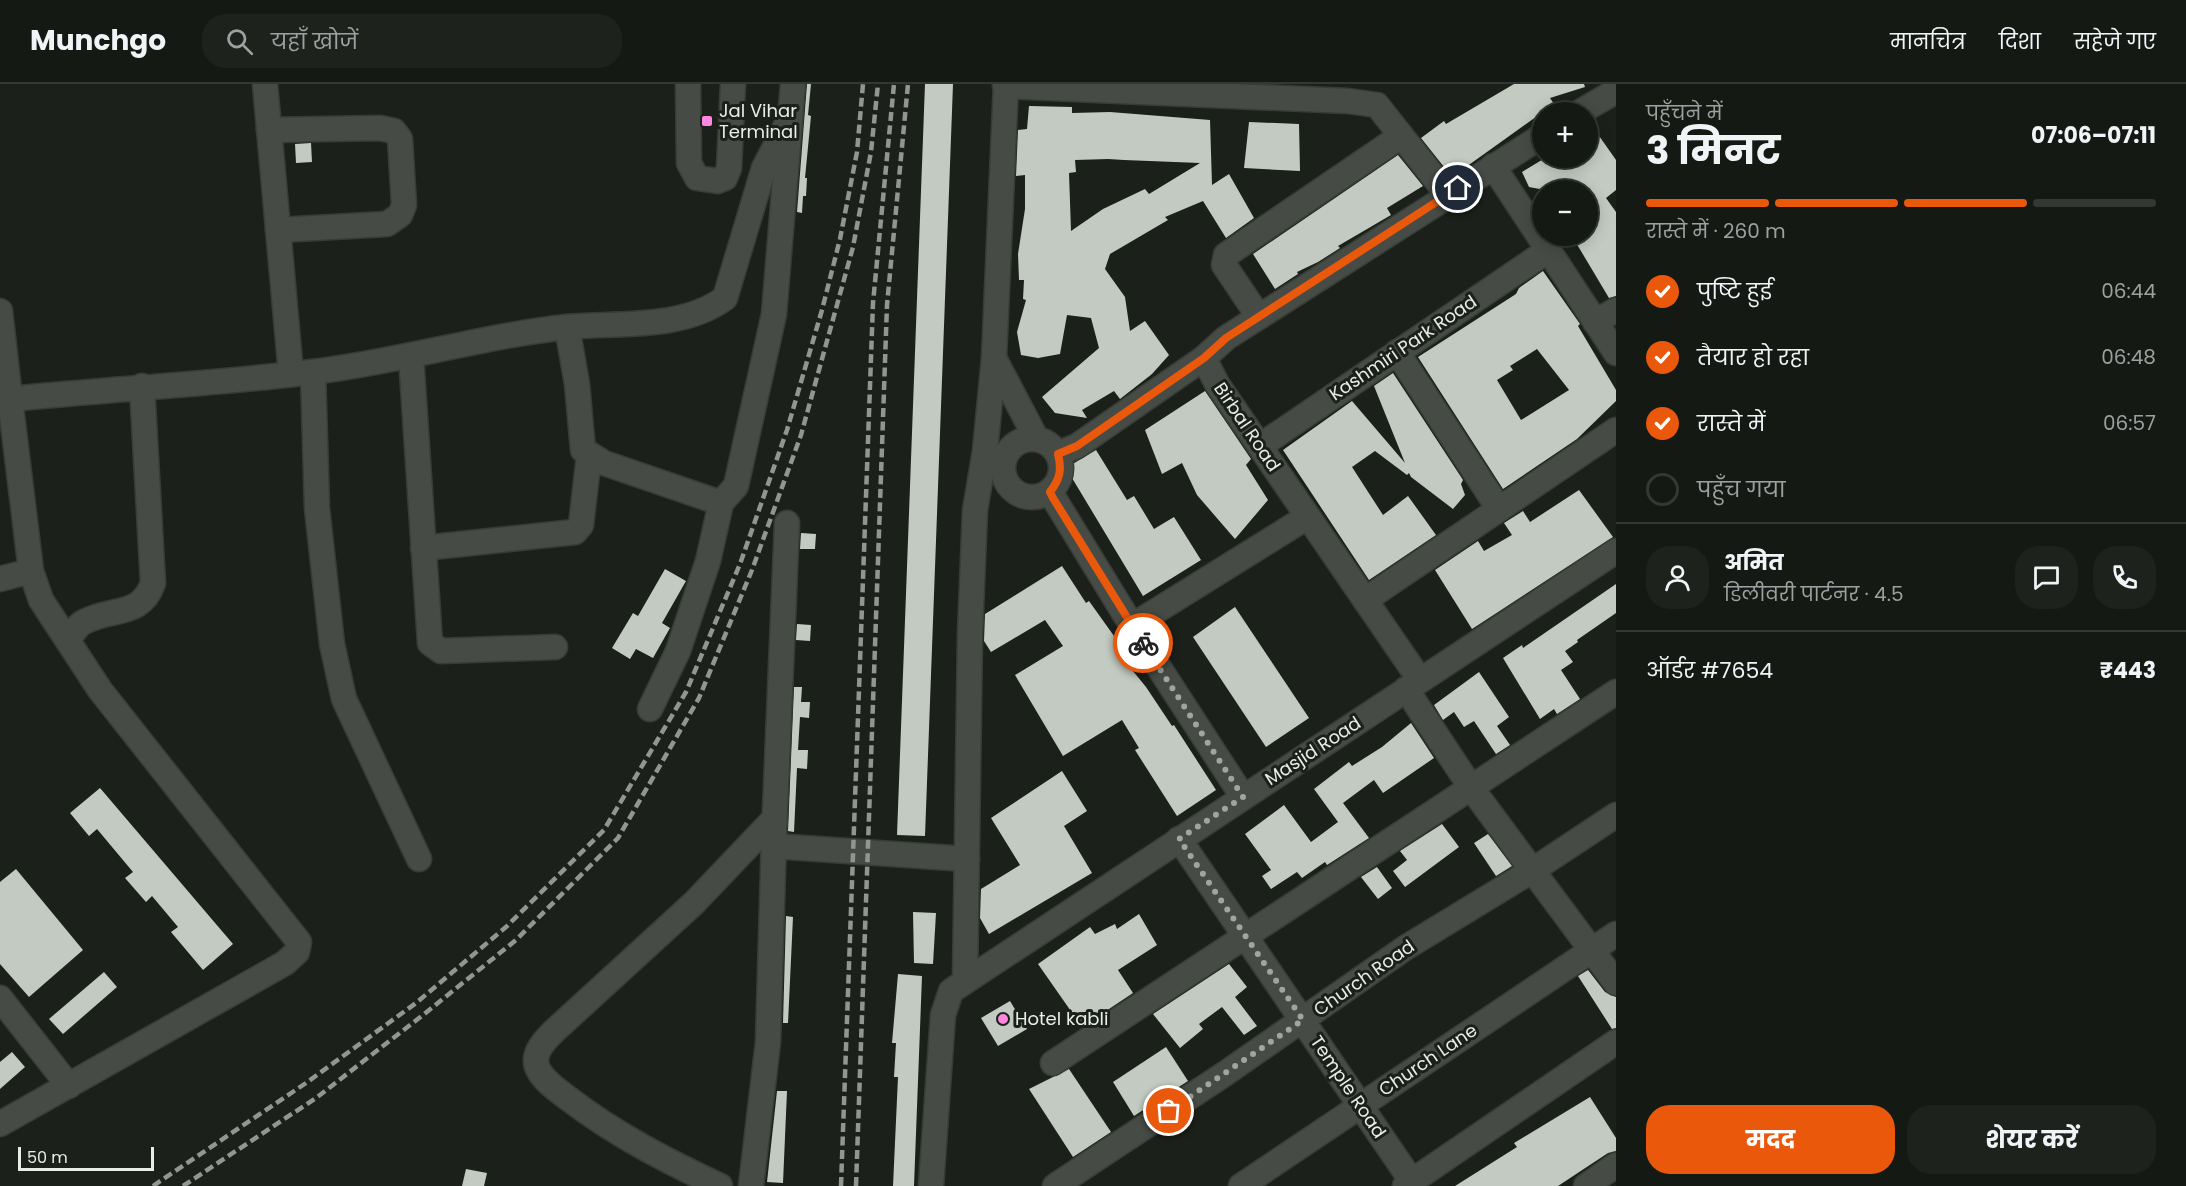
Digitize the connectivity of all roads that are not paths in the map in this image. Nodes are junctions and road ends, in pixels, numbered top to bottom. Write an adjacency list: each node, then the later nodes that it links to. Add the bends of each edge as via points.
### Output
1 (265, 84): 9 (street)
2 (688, 84): 3 (street, via 689,163 697,178 717,181 725,178 729,168)
3 (733, 84)
4 (793, 84): 8 (street)
5 (1006, 85): 10 (street, via 1348,100 1377,105); 24 (street)
6 (1616, 90): 7 (street)
7 (1596, 102)
8 (790, 118): 20 (street, via 764,168 725,298 712,308 690,315 630,324); 36 (street, via 774,314 736,486)
9 (269, 130): 14 (street); 14 (street, via 380,128 394,131 400,139 404,205 400,215 387,224)
10 (1401, 136): 13 (street); 18 (street, via 1226,255 1224,266)
11 (1532, 142): 12 (street)
12 (1493, 166): 13 (street); 15 (street)
13 (1448, 195): 18 (street)
14 (278, 230): 26 (street)
15 (1547, 251): 19 (street); 21 (street, Kashmiri Park Road)
16 (1616, 309): 19 (street)
17 (0, 311): 28 (street)
18 (1259, 317): 25 (street)
19 (1595, 322): 22 (street)
20 (567, 327): 23 (street); 33 (street, via 577,384 580,436 583,450)
21 (1397, 352): 31 (street, Kashmiri Park Road); 37 (street)
22 (1616, 353)
23 (411, 356): 26 (street); 41 (street)
24 (994, 358): 30 (street); 38 (street)
25 (1204, 358): 31 (street, Birbal Road); 32 (street, via 1077,446)
26 (302, 373): 27 (street); 58 (street, via 321,554 344,699)
27 (142, 386): 28 (street); 47 (street, via 153,583 148,598 129,609 82,623)
28 (5, 400): 43 (street)
29 (1616, 430): 37 (street)
30 (1036, 438): 32 (street); 34 (street, via 1016,444 1007,453 1003,466)
31 (1260, 446): 39 (street, Birbal Road)
32 (1058, 454): 35 (street, via 1060,474)
33 (589, 456): 36 (street); 41 (street, via 581,525 575,532)
34 (1012, 490): 35 (street, via 1038,497); 38 (street)
35 (1050, 492): 46 (street)
36 (721, 503): 51 (street, via 708,561 678,651)
37 (1499, 509): 45 (street)
38 (975, 510): 59 (street)
39 (1307, 517): 45 (street, Birbal Road); 46 (street)
40 (787, 523): 55 (street)
41 (423, 548): 48 (street, via 432,648 441,651)
42 (1616, 551): 49 (street, Masjid Road)
43 (31, 571): 44 (street); 47 (street, via 41,600)
44 (0, 579)
45 (1365, 600): 49 (street, Birbal Road)
46 (1132, 626): 53 (street)
47 (68, 639): 70 (street, via 100,690 299,942 297,952 285,963)
48 (555, 647)
49 (1413, 685): 52 (street, Birbal Road); 53 (street, Masjid Road)
50 (1616, 692): 52 (street)
51 (650, 709)
52 (1472, 789): 60 (street, Birbal Road); 62 (street)
53 (1243, 797): 56 (street, Masjid Road)
54 (1616, 814): 60 (street, Church Road)
55 (774, 819): 57 (street); 75 (street, via 694,903 553,1032 540,1046 536,1060 539,1072 598,1121 649,1152)
56 (1179, 839): 62 (street, Temple Road); 65 (street, Masjid Road)
57 (774, 846): 59 (street); 76 (street, via 768,1042)
58 (418, 859)
59 (966, 859): 65 (street)
60 (1533, 870): 63 (street, Birbal Road); 67 (street, Church Road, via 1405,948)
61 (1616, 934): 63 (street, Church Lane)
62 (1244, 936): 67 (street, Temple Road); 69 (street)
63 (1594, 950): 64 (street, Birbal Road); 71 (street, Church Lane)
64 (1616, 983)
65 (958, 986): 77 (street, via 943,1015)
66 (0, 998): 70 (street)
67 (1303, 1020): 71 (street, Temple Road); 78 (street, Church Road)
68 (1616, 1042): 74 (street)
69 (1053, 1063)
70 (69, 1086): 72 (street)
71 (1361, 1105): 74 (street, Temple Road); 79 (street, Church Lane)
72 (0, 1124)
73 (1616, 1166): 80 (street)
74 (1411, 1185)
75 (720, 1186)
76 (750, 1186)
77 (931, 1186)
78 (1056, 1186)
79 (1241, 1186)
80 (1586, 1186)

